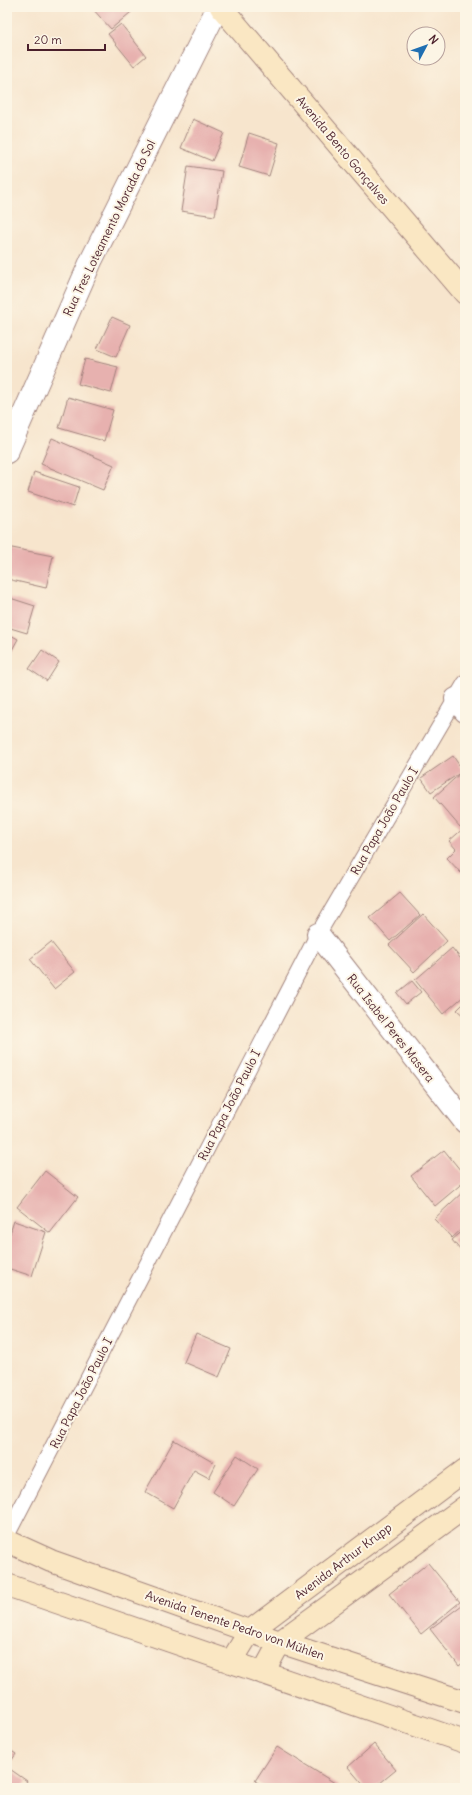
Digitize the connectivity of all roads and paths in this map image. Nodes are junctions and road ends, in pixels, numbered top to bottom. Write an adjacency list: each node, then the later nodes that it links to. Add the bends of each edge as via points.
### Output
1 (218, 7): 4 (street, Rua Tres Loteamento Morada do Sol, via 91,260)
2 (221, 7): 3 (main road, Avenida Bento Gonçalves)
3 (465, 293)
4 (7, 452)
5 (462, 697): 6 (lane, Rua Papa João Paulo I)
6 (318, 934): 7 (street, Rua Isabel Peres Masera); 10 (lane, Rua Papa João Paulo I)
7 (465, 1122)
8 (465, 1470): 13 (main road, Avenida Arthur Krupp)
9 (465, 1507): 14 (main road)
10 (7, 1535)
11 (7, 1541): 13 (main road, Avenida Tenente Pedro von Mühlen, via 51,1561)
12 (7, 1585): 15 (main road)
13 (250, 1631): 14 (main road, Avenida Tenente Pedro von Mühlen); 15 (main road, Avenida Arthur Krupp)
14 (280, 1642): 16 (main road); 17 (main road, Avenida Tenente Pedro von Mühlen)
15 (231, 1662): 16 (main road)
16 (262, 1673): 18 (main road)
17 (465, 1702)
18 (465, 1742)

